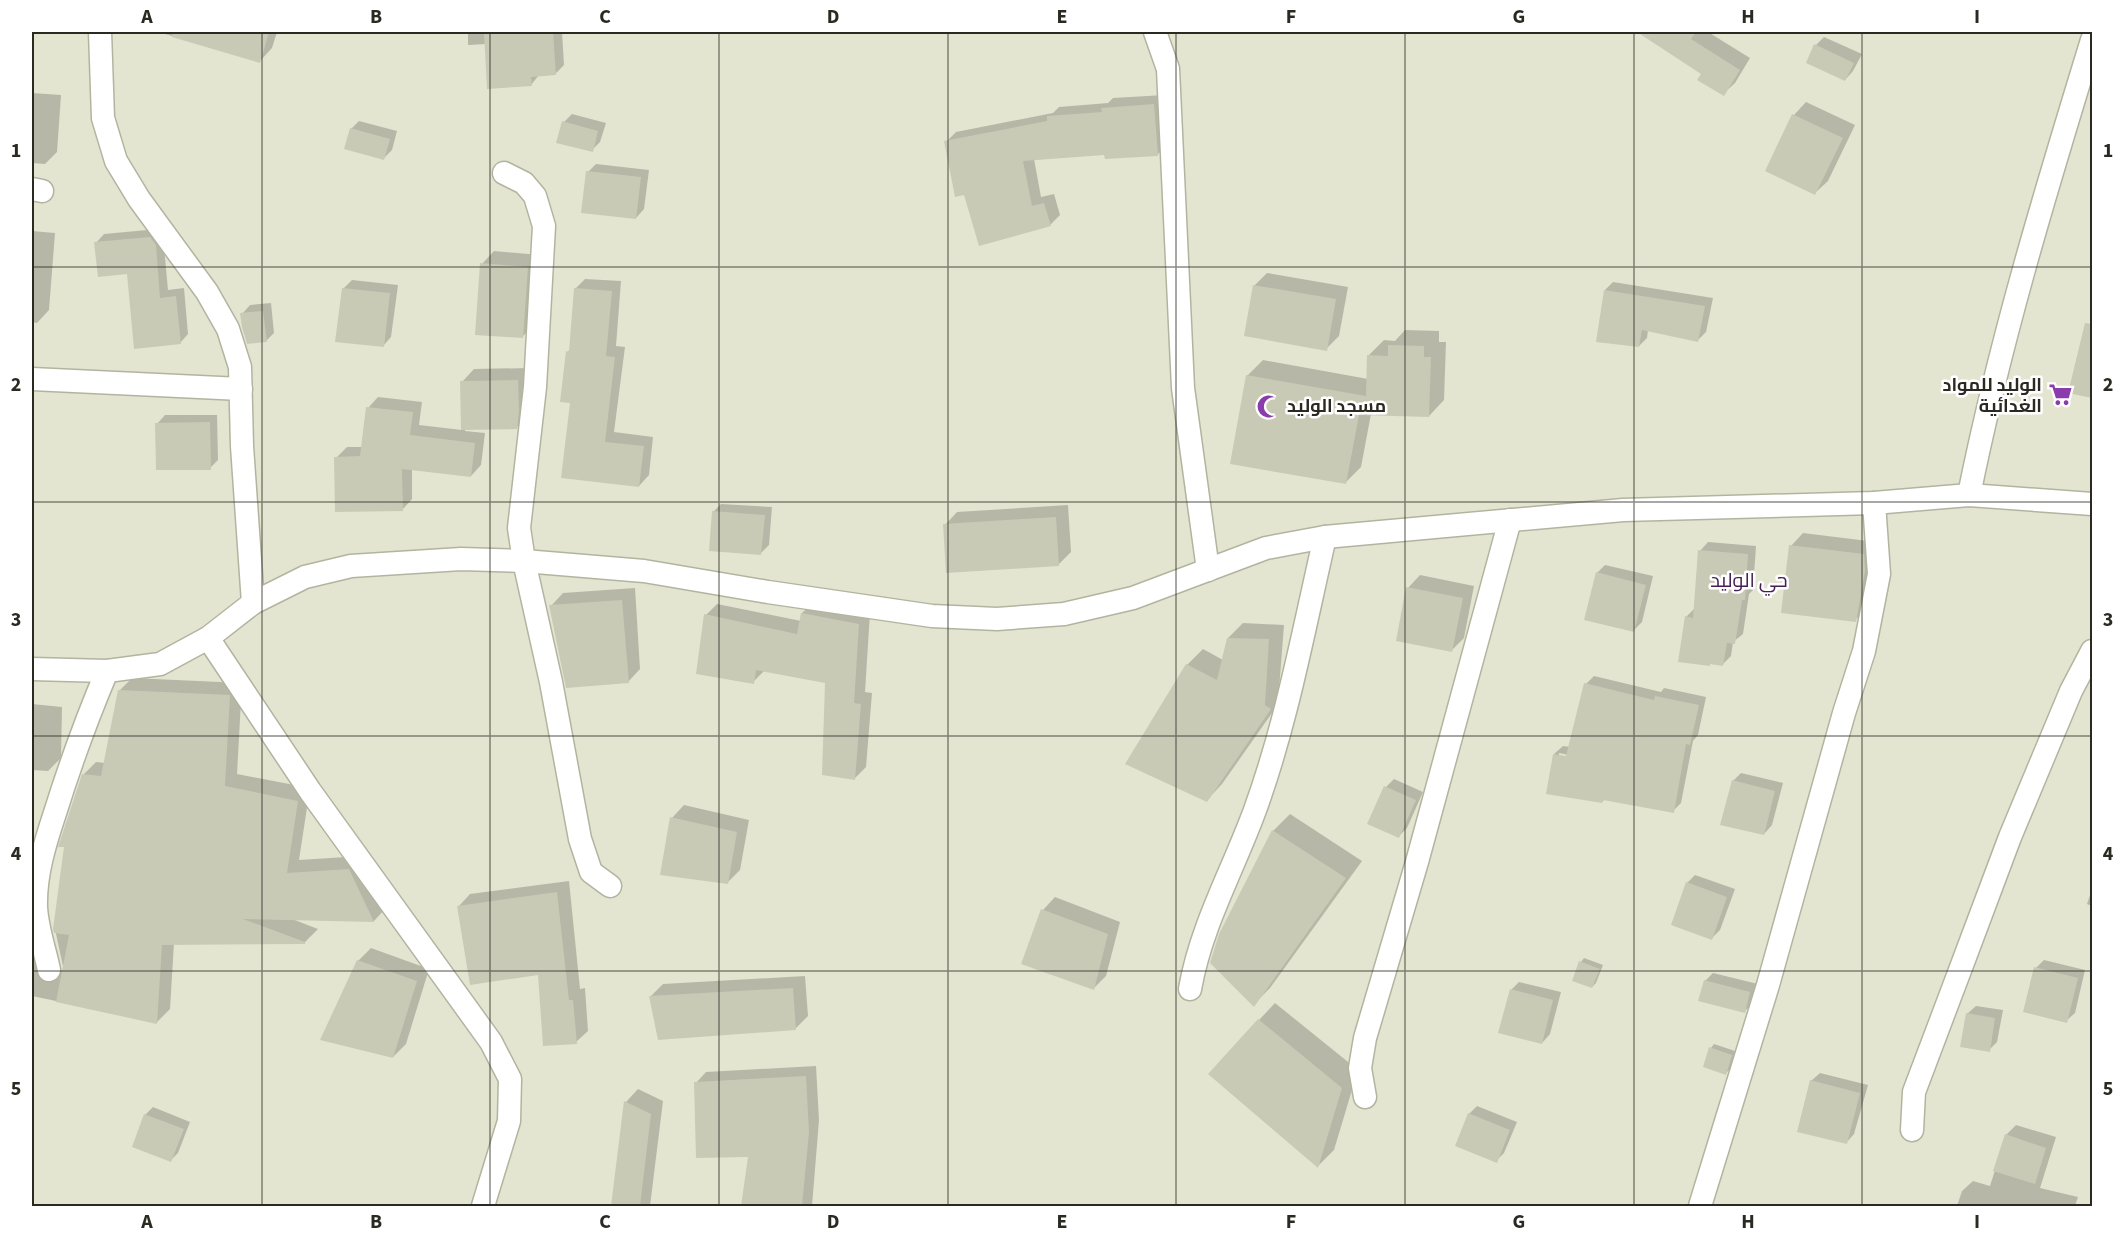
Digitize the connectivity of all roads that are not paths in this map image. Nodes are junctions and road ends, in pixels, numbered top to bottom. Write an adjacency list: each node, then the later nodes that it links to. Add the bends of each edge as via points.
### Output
1 (100, 32): 6 (street, via 104,118 116,162 207,292 228,329 240,367)
2 (1155, 32): 13 (street, via 1168,69 1184,388)
3 (2092, 40): 7 (street, via 2040,209)
4 (504, 173): 12 (street, via 524,183 535,196 544,226 535,387 519,528)
5 (32, 379): 6 (street)
6 (241, 389): 14 (street)
7 (1969, 495): 8 (street); 9 (street)
8 (1874, 503): 10 (street, via 1623,510); 25 (street, via 1879,574 1864,651)
9 (2092, 504)
10 (1510, 520): 11 (street); 22 (street, via 1365,1038 1360,1068)
11 (1325, 537): 13 (street, via 1266,548); 21 (street, via 1276,747 1255,810 1205,928)
12 (524, 561): 13 (street, via 644,571 932,615 997,619 1087,609 1133,598); 14 (street, via 461,559 351,566 305,577); 19 (street, via 580,839 591,872)
13 (1208, 570)
14 (253, 603): 15 (street)
15 (208, 638): 18 (street, via 160,664); 24 (street, via 310,791 491,1042 510,1079 509,1121)
16 (2092, 651): 23 (street, via 2010,837 1914,1092)
17 (32, 669): 18 (street)
18 (107, 671): 20 (street, via 67,772 45,845 36,909)
19 (610, 886)
20 (49, 970)
21 (1190, 989)
22 (1365, 1097)
23 (1912, 1131)
24 (483, 1206)
25 (1700, 1206)

